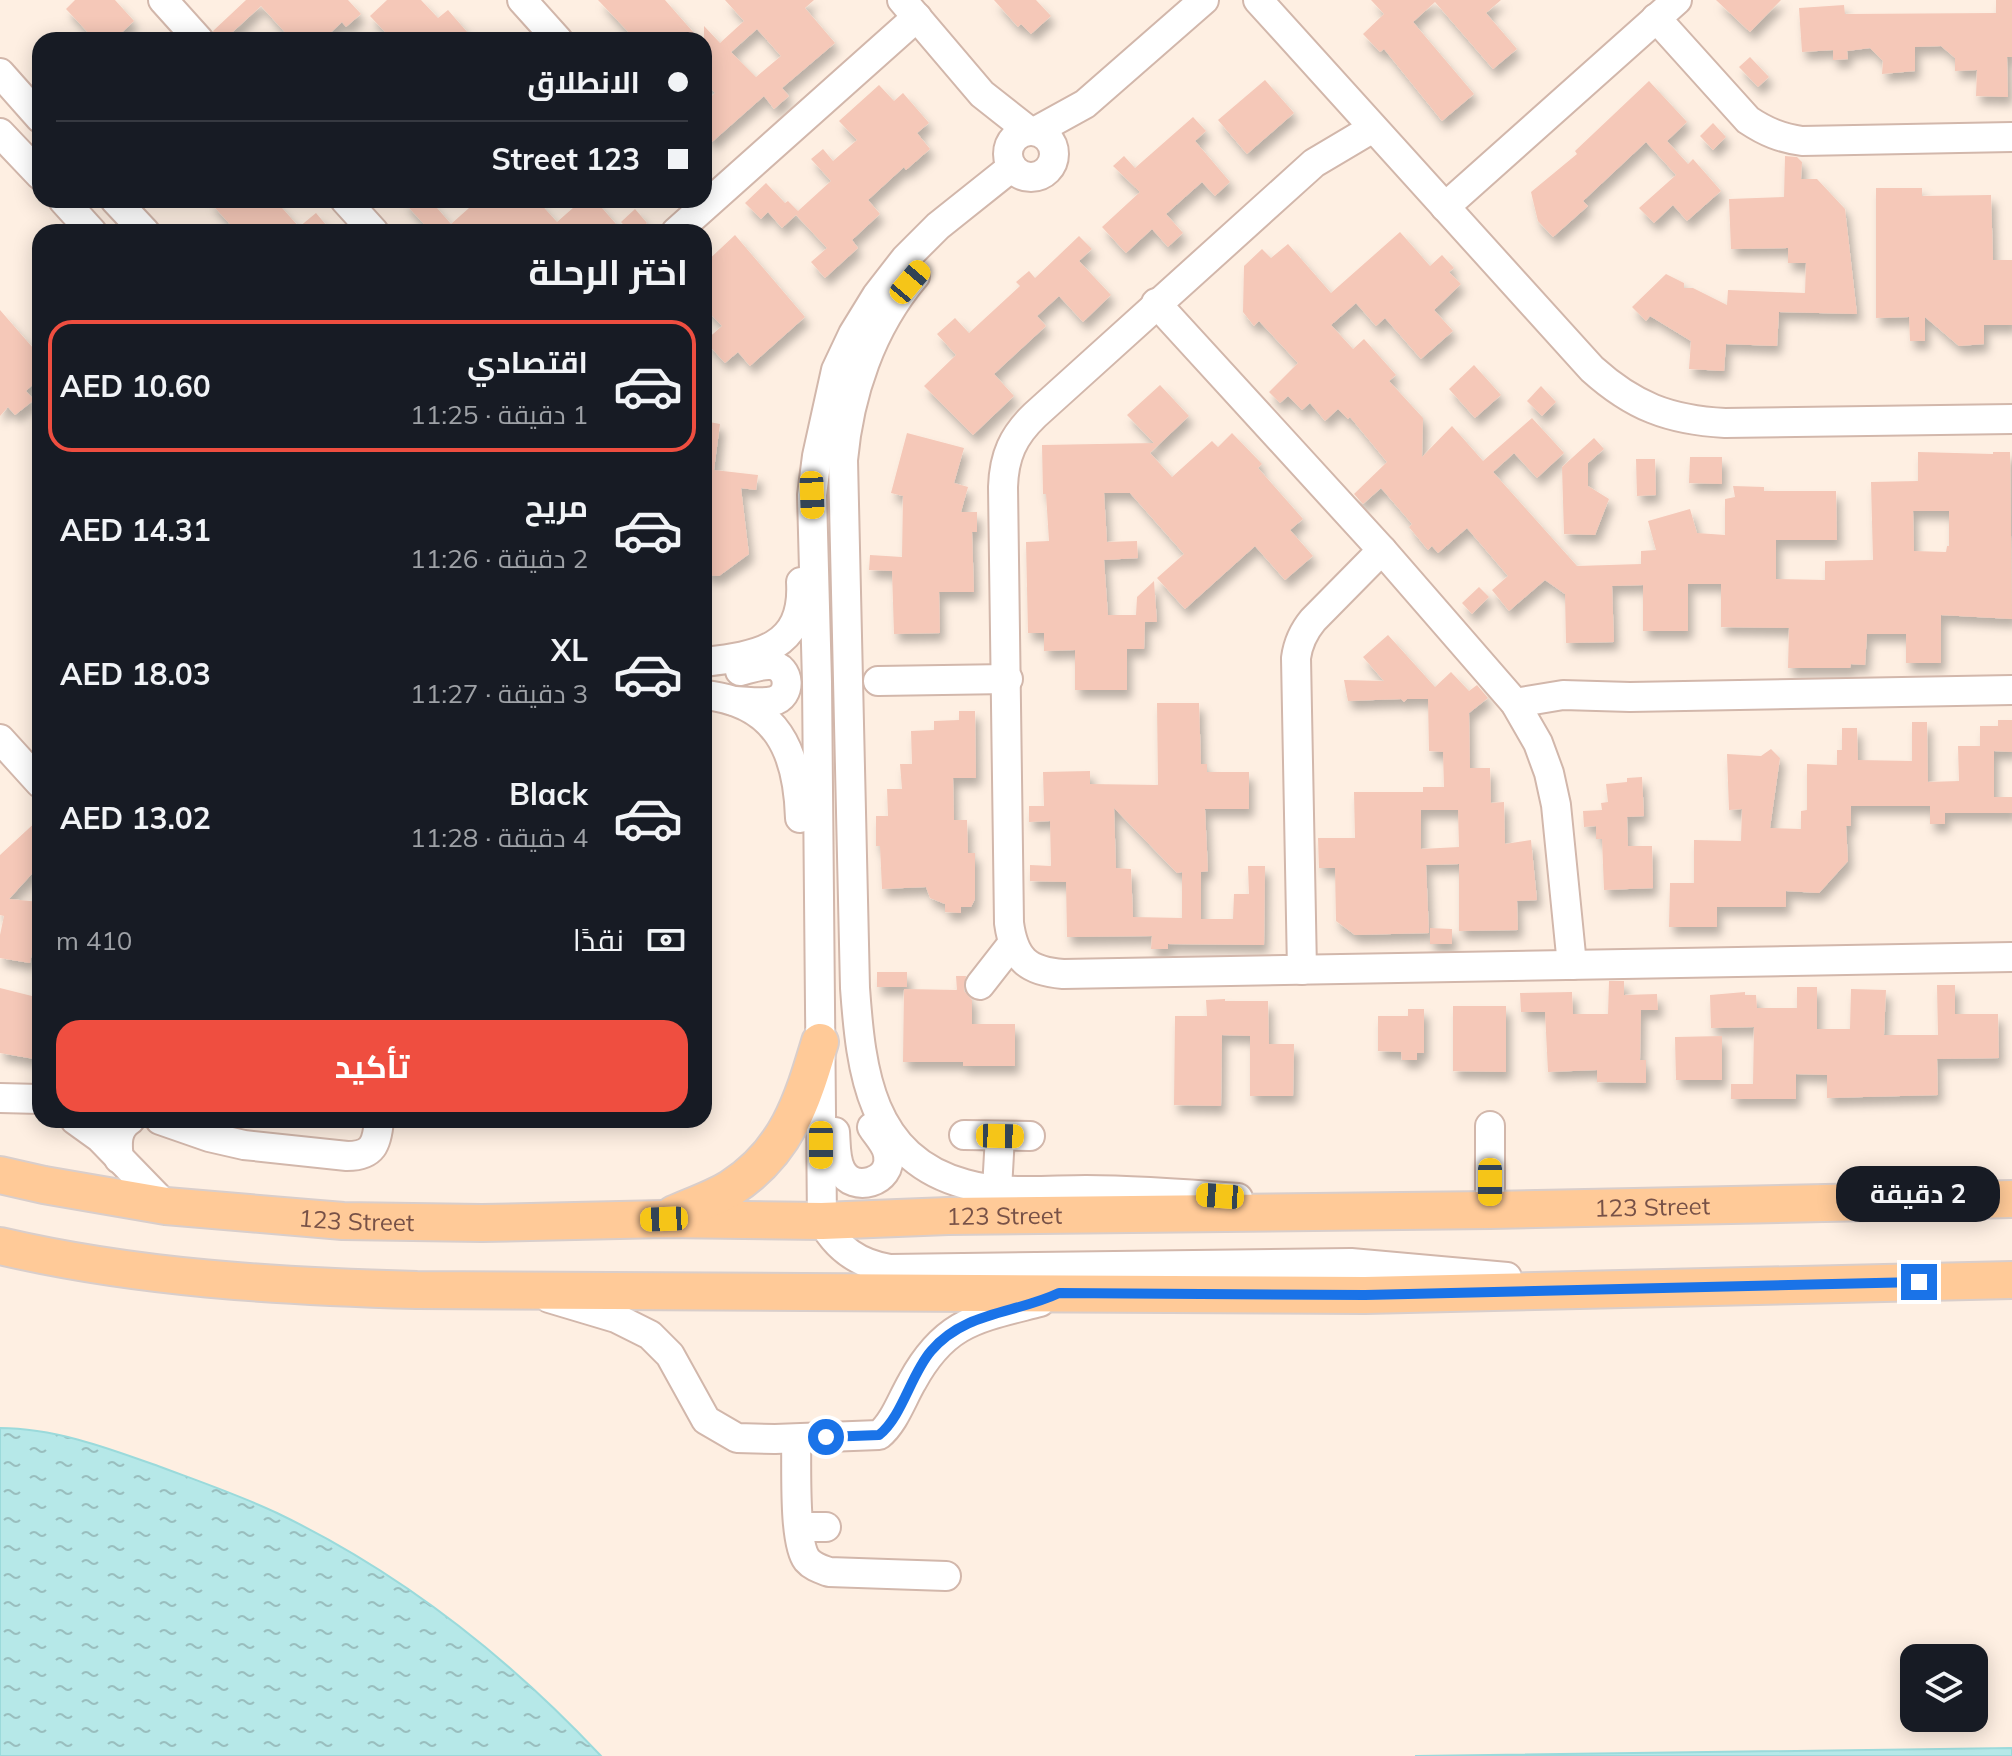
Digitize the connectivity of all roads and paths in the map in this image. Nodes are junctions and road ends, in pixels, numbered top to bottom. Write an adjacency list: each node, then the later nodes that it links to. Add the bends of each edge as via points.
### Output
1 (163, 0): 7 (street)
2 (522, 0): 8 (street)
3 (1204, 0): 11 (street)
4 (1258, 0): 12 (street)
5 (909, 8): 10 (street); 22 (street)
6 (1666, 9): 17 (street, via 1748,120 1764,131 1802,141); 23 (street)
7 (192, 32)
8 (551, 32)
9 (0, 73): 13 (street)
10 (982, 94): 15 (street); 20 (street)
11 (1085, 104): 15 (street); 18 (street)
12 (1354, 107): 14 (street); 19 (street)
13 (32, 109)
14 (1373, 128): 19 (street); 23 (street)
15 (1032, 131): 18 (street, via 1050,141); 20 (street, via 1015,137)
16 (0, 133): 21 (street)
17 (2012, 137)
18 (1054, 157): 20 (street, via 1041,175)
19 (1314, 163): 32 (street)
20 (1015, 165): 34 (street, via 905,259 853,334 830,393); 52 (street, via 910,282 886,317 867,355 847,420)
21 (32, 167)
22 (712, 194)
23 (1445, 207): 33 (street, via 1592,369 1614,389 1666,415 1725,423)
24 (70, 208): 28 (street)
25 (122, 208): 29 (street)
26 (352, 208): 30 (street)
27 (698, 208): 31 (street)
28 (85, 224)
29 (138, 224)
30 (367, 224)
31 (683, 224)
32 (1156, 303): 35 (street); 38 (street, via 1021,429 1010,447 1003,487)
33 (2012, 419)
34 (812, 495): 36 (street, via 800,529 801,606 791,628 753,656); 46 (street)
35 (1382, 550): 43 (street); 50 (street, via 1313,620 1298,644)
36 (712, 661)
37 (712, 671): 42 (street, via 769,664 785,674 787,686 777,700)
38 (1008, 679): 39 (street); 47 (street)
39 (878, 681)
40 (2012, 690): 43 (street, via 1550,696)
41 (712, 697): 42 (street)
42 (733, 701): 46 (street, via 775,729 794,764 805,881)
43 (1520, 712): 49 (street, via 1545,763 1556,805)
44 (0, 739): 45 (street)
45 (32, 774)
46 (819, 920): 53 (street)
47 (1012, 944): 50 (street, via 1024,962 1042,972 1063,974); 51 (street)
48 (2012, 957): 49 (street)
49 (1572, 965): 50 (street)
50 (1302, 970)
51 (980, 985)
52 (855, 988): 53 (street, via 850,1047 856,1089 889,1156 885,1171 874,1181 859,1183 840,1170); 64 (street, via 860,1053 882,1121 904,1149 932,1170 964,1184)
53 (821, 1053): 69 (main road, via 802,1102 773,1150 728,1189); 70 (street)
54 (1490, 1126): 68 (street)
55 (86, 1128): 62 (street)
56 (123, 1128): 62 (street, via 117,1140)
57 (183, 1128): 58 (street, via 244,1145 361,1156 372,1148)
58 (378, 1128)
59 (964, 1135): 60 (street)
60 (1000, 1136): 61 (street); 64 (street)
61 (1030, 1136)
62 (119, 1159): 66 (street)
63 (0, 1175): 66 (main road, 123 Street)
64 (997, 1189): 67 (street, via 1340,1200)
65 (2012, 1199): 68 (main road, 123 Street)
66 (166, 1206): 69 (main road, 123 Street, via 343,1221)
67 (1430, 1210): 68 (main road, 123 Street); 70 (main road, 123 Street)
68 (1490, 1210)
69 (664, 1219): 70 (main road, 123 Street)
70 (822, 1221): 73 (street, via 844,1250 890,1269 1373,1264 1565,1281)
71 (0, 1246): 74 (main road, via 164,1275 290,1287)
72 (2012, 1280): 73 (main road)
73 (1610, 1290): 75 (main road)
74 (530, 1291): 75 (main road); 76 (street, via 616,1318 650,1335 670,1355 706,1420 718,1429 737,1438)
75 (1059, 1293): 76 (street, via 970,1320 951,1332 923,1362 876,1447)
76 (796, 1439): 77 (street, via 812,1527 802,1550 815,1567 829,1572)
77 (946, 1576)

